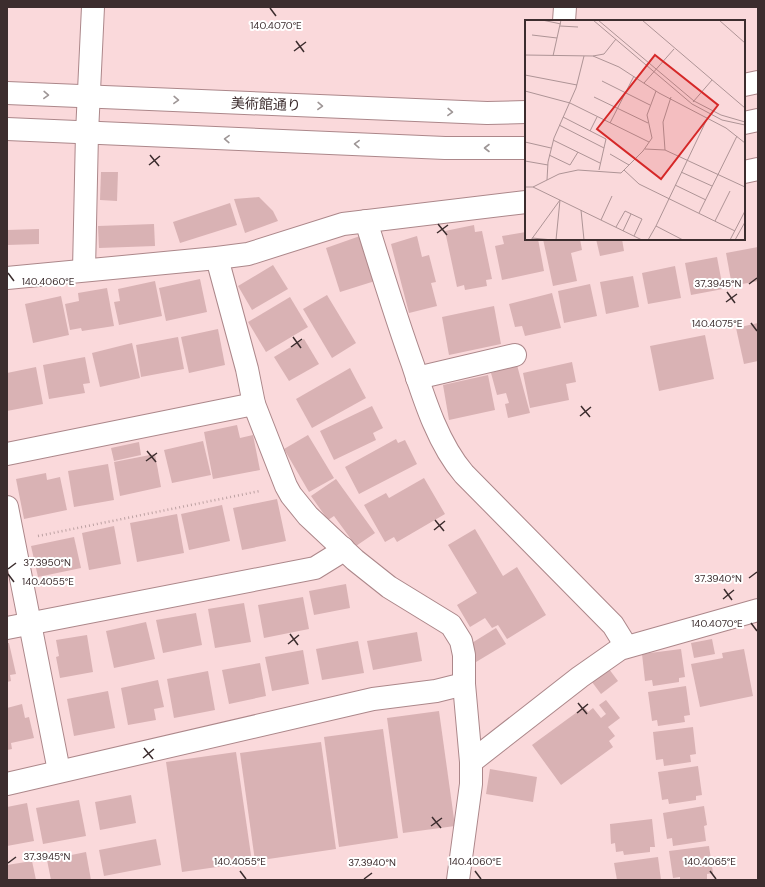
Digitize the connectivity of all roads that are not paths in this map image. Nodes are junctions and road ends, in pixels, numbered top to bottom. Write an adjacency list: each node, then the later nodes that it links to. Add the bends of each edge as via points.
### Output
1 (93, 7): 7 (street)
2 (565, 7): 3 (street)
3 (564, 20)
4 (758, 82): 5 (street)
5 (745, 86)
6 (7, 93): 7 (street, 美術館通り, one-way to 7)
7 (89, 96): 8 (street, 美術館通り, one-way to 8, via 487,113); 12 (street)
8 (525, 112)
9 (758, 120): 10 (street)
10 (745, 123)
11 (7, 129): 12 (street)
12 (87, 133): 13 (street, one-way to 12, via 445,148); 19 (street)
13 (525, 148)
14 (758, 169): 15 (street)
15 (745, 172)
16 (525, 202): 17 (street)
17 (366, 221): 18 (street, via 343,224 248,254); 22 (street)
18 (217, 258): 19 (street); 23 (street)
19 (84, 270): 20 (street)
20 (7, 278)
21 (516, 355): 22 (street)
22 (417, 378): 30 (street, via 449,455 456,465 613,625)
23 (254, 404): 24 (street); 26 (street, via 291,495 308,516)
24 (7, 454)
25 (7, 507): 28 (street)
26 (343, 548): 28 (street, via 315,568); 31 (street, via 389,587 451,625 461,641 464,655)
27 (758, 610): 30 (street)
28 (29, 624): 29 (street); 33 (street)
29 (7, 628)
30 (626, 646): 32 (street)
31 (464, 684): 32 (street); 33 (street, via 436,691 373,699)
32 (471, 762): 35 (street, via 472,784)
33 (59, 771): 34 (street)
34 (7, 784)
35 (458, 880)

